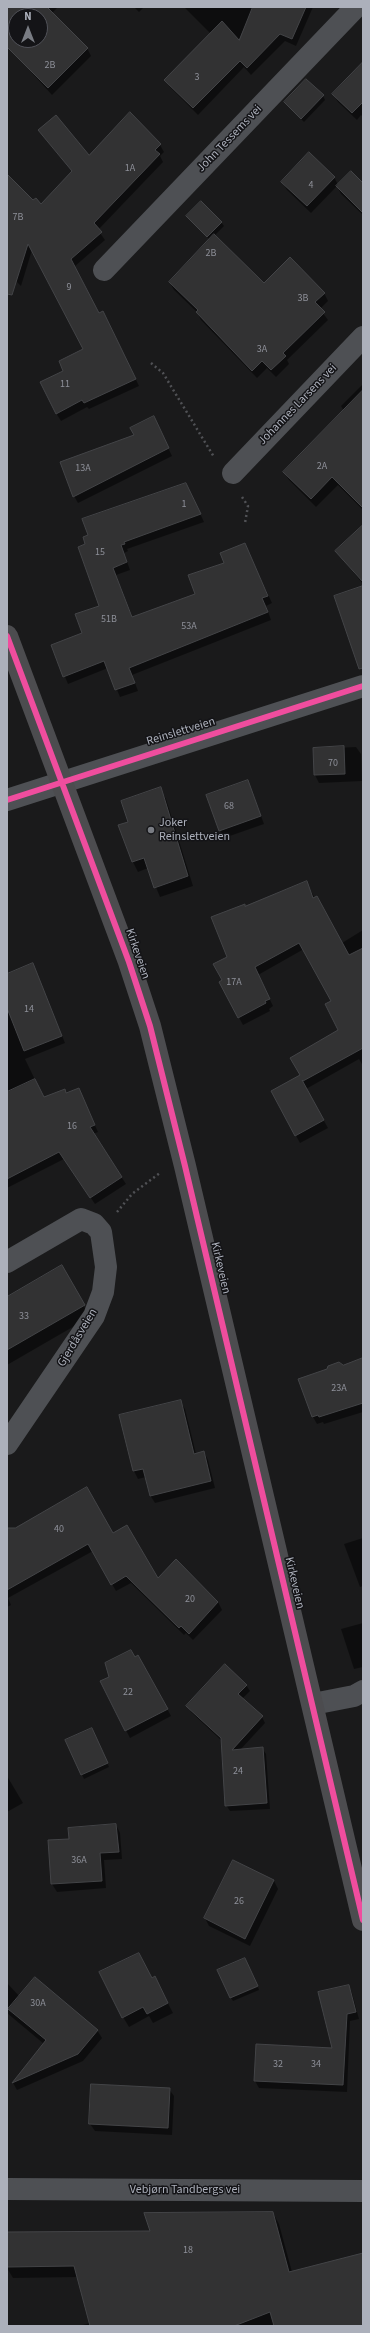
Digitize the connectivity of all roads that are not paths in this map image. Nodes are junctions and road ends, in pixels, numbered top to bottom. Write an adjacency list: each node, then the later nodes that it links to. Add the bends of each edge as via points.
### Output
1 (356, 7): 2 (street, John Tessems vei)
2 (104, 270)
3 (363, 337): 4 (street, Johannes Larsens vei)
4 (233, 473)
5 (7, 636): 7 (main road, Kirkeveien)
6 (363, 686): 7 (street, Reinslettveien)
7 (62, 782): 8 (street, Reinslettveien); 12 (main road, Kirkeveien, via 150,1026 186,1166 284,1590)
8 (7, 800)
9 (7, 1262): 10 (street, Gjerdåsveien, via 81,1219 94,1224 101,1232 106,1267 102,1292 94,1316)
10 (7, 1444)
11 (360, 1697): 12 (street)
12 (313, 1704): 13 (main road, Kirkeveien)
13 (363, 1920)
14 (7, 2189): 15 (street, Vebjørn Tandbergs vei)
15 (363, 2191)

